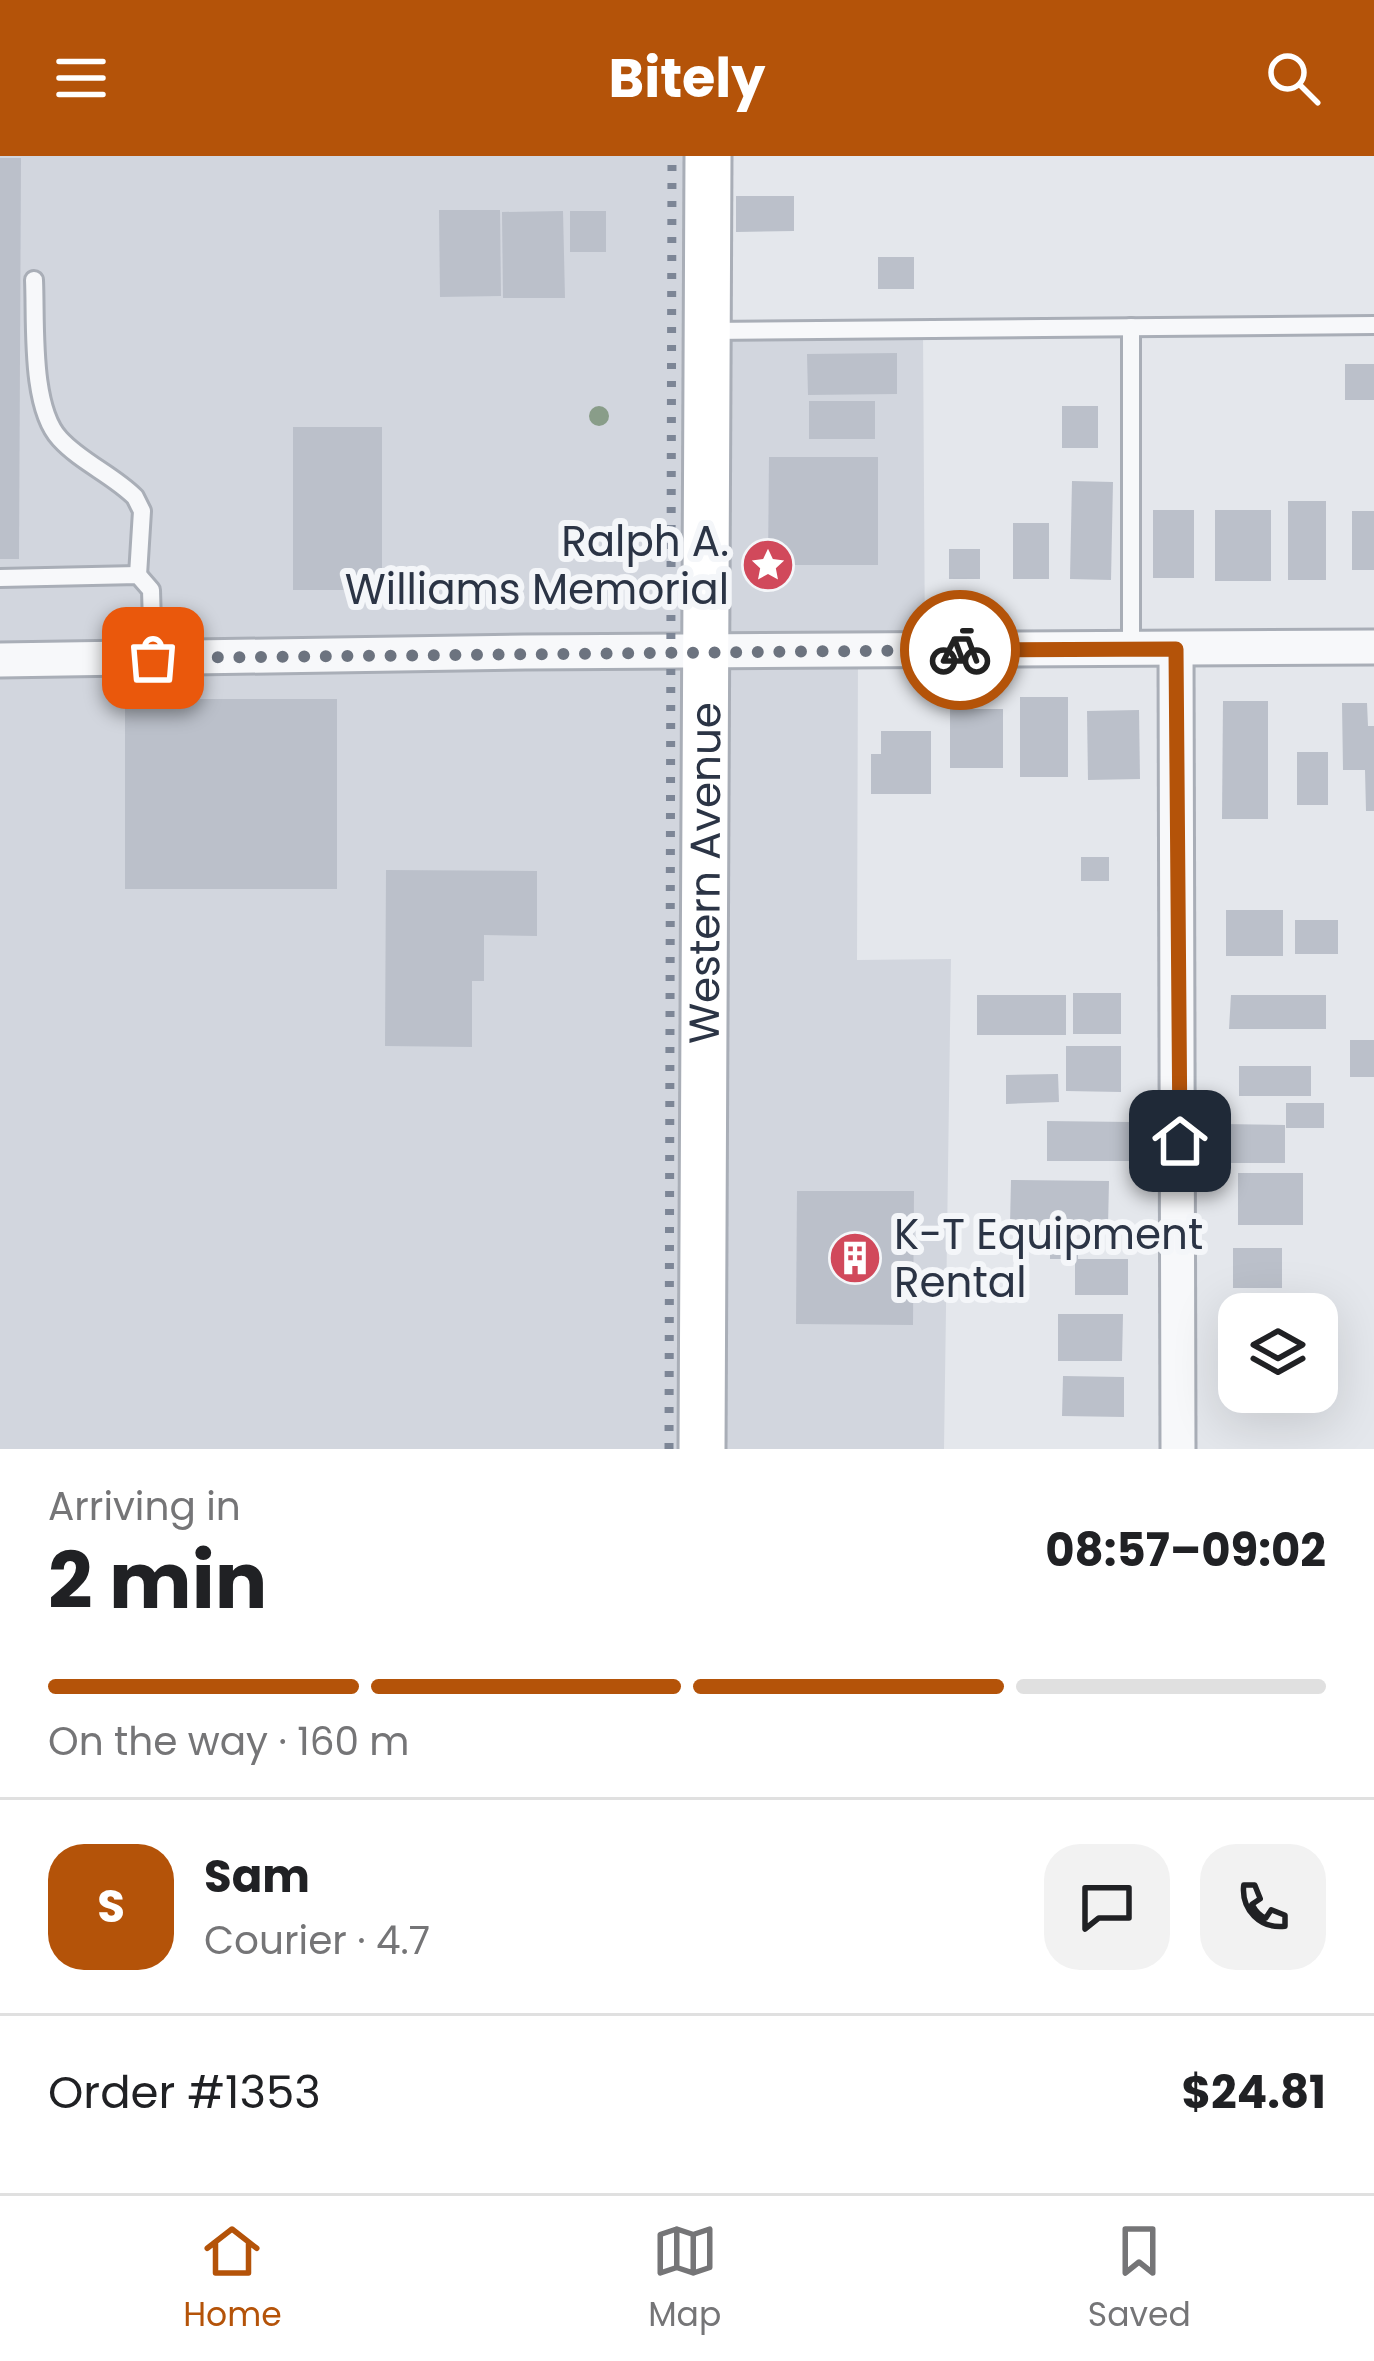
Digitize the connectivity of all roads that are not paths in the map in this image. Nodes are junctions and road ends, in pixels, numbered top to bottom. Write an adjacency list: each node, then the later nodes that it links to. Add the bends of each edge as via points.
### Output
1 (707, 156): 5 (main road, Western Avenue)
2 (34, 280): 6 (lane, via 45,416 60,439 135,497 142,511)
3 (1374, 325): 4 (lane)
4 (1131, 327): 5 (lane); 10 (lane)
5 (707, 332): 11 (main road, Western Avenue)
6 (138, 575): 7 (lane); 12 (lane, via 152,590)
7 (0, 578)
8 (1374, 647): 9 (street)
9 (1176, 649): 10 (street); 15 (street)
10 (1130, 650): 11 (street)
11 (705, 652): 12 (street); 14 (main road, Western Avenue)
12 (153, 658): 13 (street)
13 (0, 660)
14 (702, 1449)
15 (1178, 1449)

